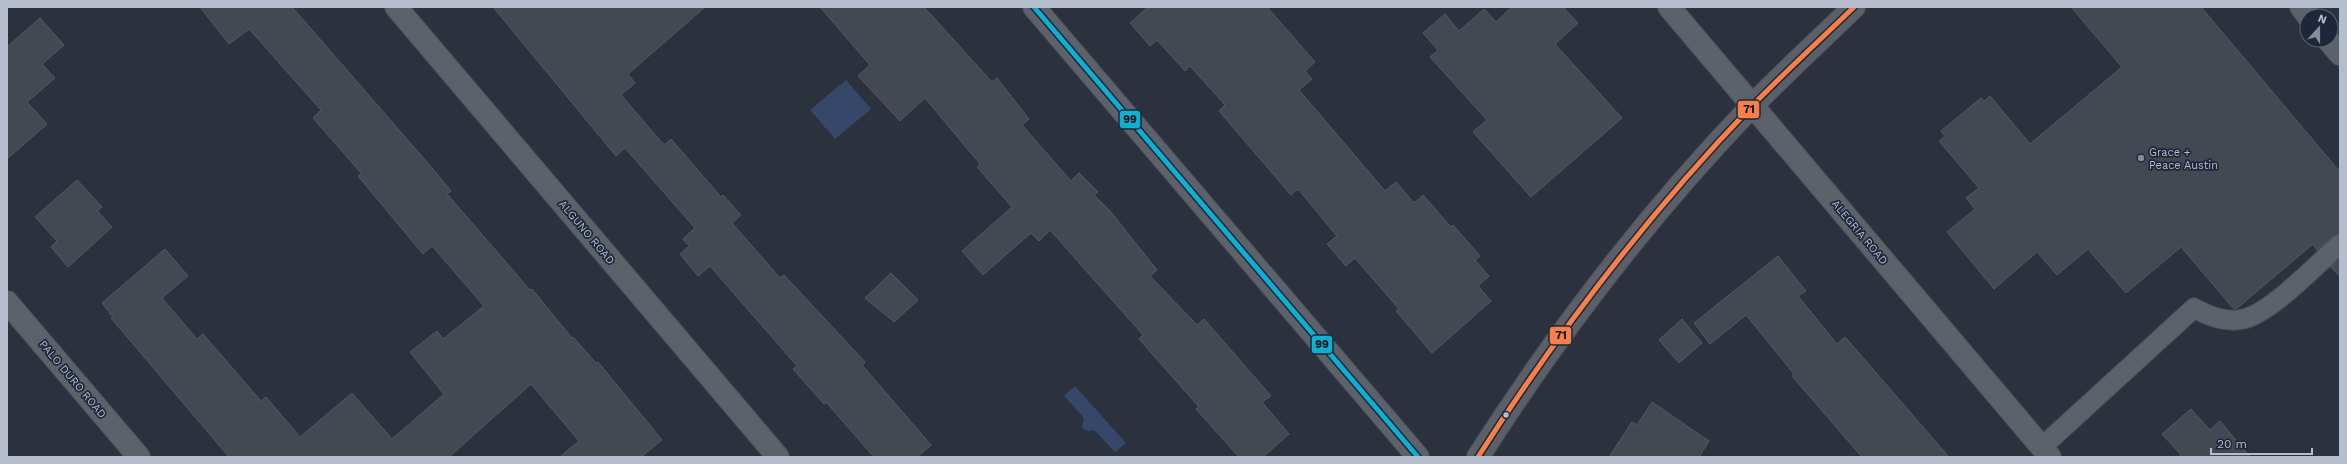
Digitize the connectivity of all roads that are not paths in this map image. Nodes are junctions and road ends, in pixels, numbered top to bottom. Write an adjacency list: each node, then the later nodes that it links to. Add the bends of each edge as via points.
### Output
1 (396, 7): 10 (street, ALGUNO ROAD)
2 (1034, 7): 11 (street)
3 (1669, 7): 5 (street, ALEGRIA ROAD)
4 (1854, 7): 5 (street)
5 (1753, 105): 8 (street, ALEGRIA ROAD); 12 (street, via 1672,195 1593,292 1516,398)
6 (2340, 244): 8 (lane, via 2265,309 2243,319 2214,319 2194,308)
7 (7, 302): 9 (street, PALO DURO ROAD)
8 (2046, 452)
9 (139, 457)
10 (778, 457)
11 (1418, 457)
12 (1478, 457)

